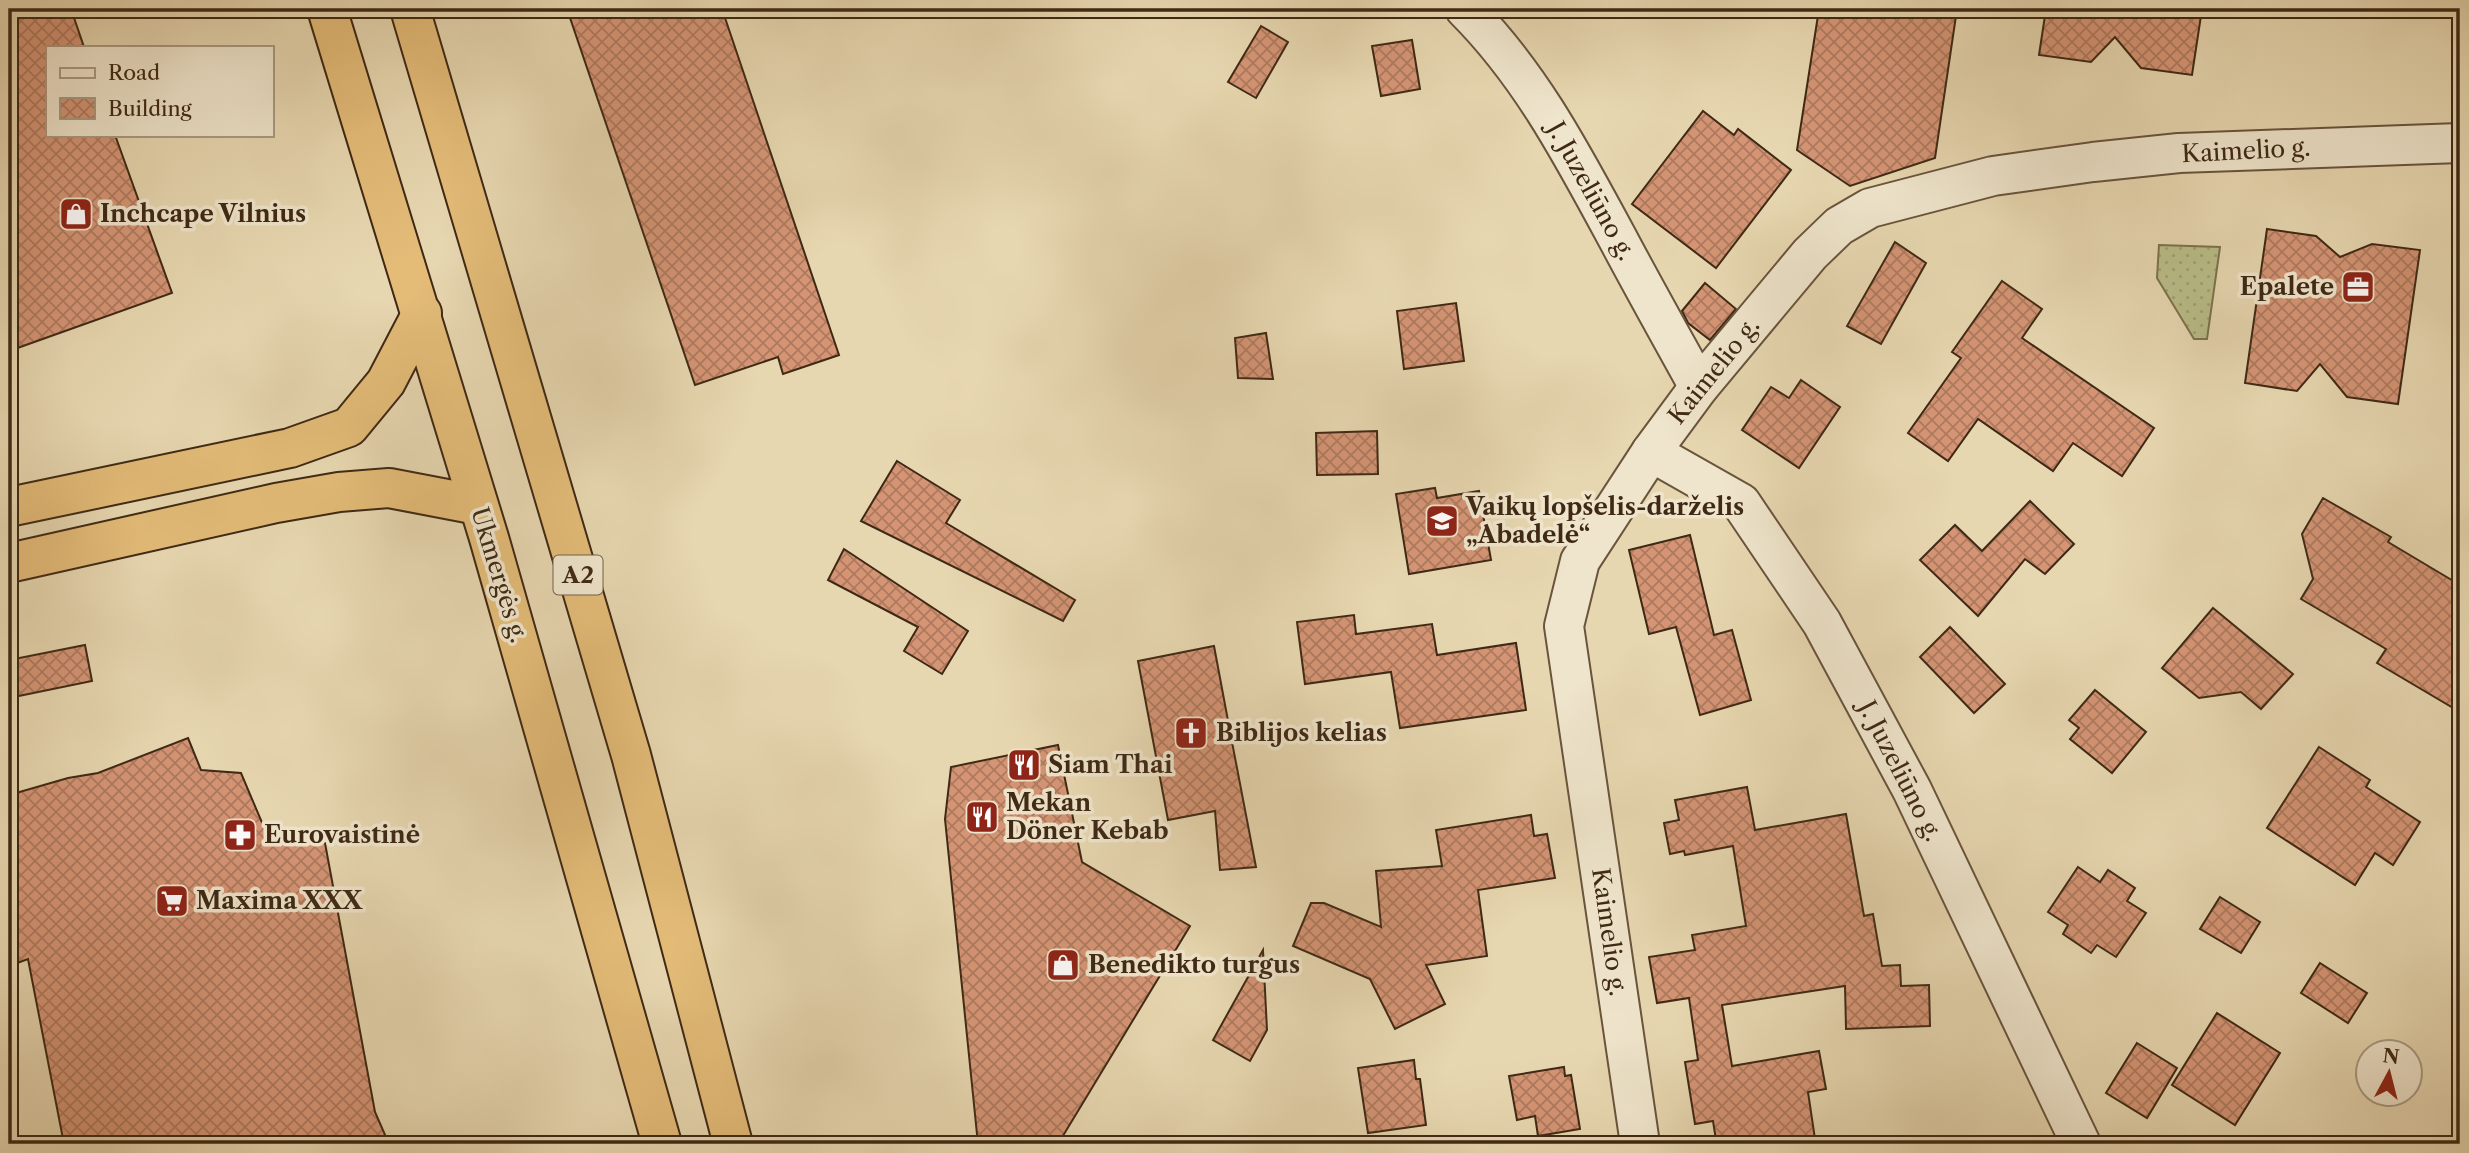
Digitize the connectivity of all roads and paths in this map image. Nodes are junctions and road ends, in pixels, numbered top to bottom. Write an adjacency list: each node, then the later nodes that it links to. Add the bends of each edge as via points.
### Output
1 (327, 9): 5 (highway, Ukmergės g.)
2 (410, 9): 12 (highway, A2, via 631,755)
3 (1465, 9): 6 (street, J. Juzeliūno g., via 1527,81 1568,145)
4 (2460, 144): 6 (street, Kaimelio g., via 2179,153 2019,171 1903,197 1870,208 1839,226 1810,254)
5 (422, 313): 8 (highway, Ukmergės g.); 9 (highway, via 386,382 349,427 290,448)
6 (1699, 387): 7 (street, Kaimelio g.)
7 (1651, 452): 13 (street, Kaimelio g., via 1580,561 1563,626); 14 (street, J. Juzeliūno g., via 1741,503 1822,623 1912,790)
8 (478, 505): 10 (highway, via 389,488 339,492); 11 (highway, Ukmergės g.)
9 (9, 507)
10 (9, 563)
11 (662, 1144)
12 (733, 1144)
13 (1640, 1144)
14 (2081, 1144)

